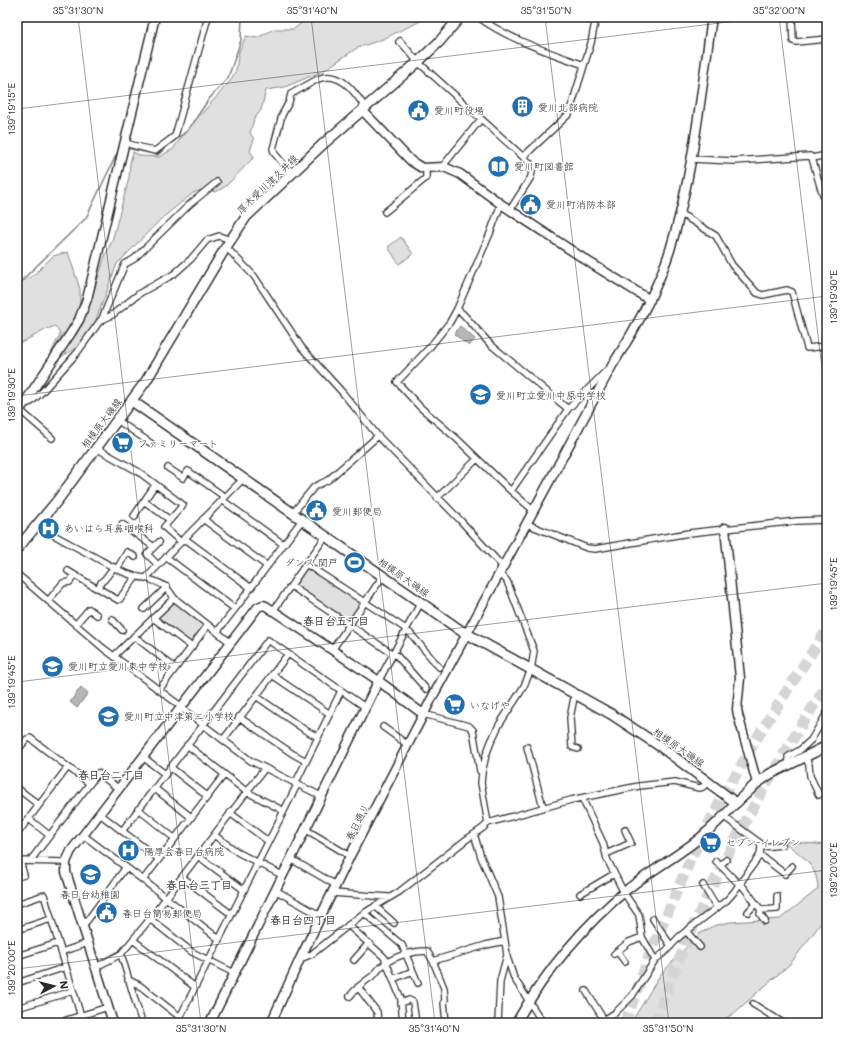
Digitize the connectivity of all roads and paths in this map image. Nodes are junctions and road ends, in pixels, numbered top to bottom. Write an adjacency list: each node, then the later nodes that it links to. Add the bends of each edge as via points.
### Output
1 (155, 17): 16 (street)
2 (208, 17): 16 (street, via 175,136 155,151)
3 (460, 17): 12 (main road, 厚木愛川津久井線)
4 (478, 17): 13 (street, via 533,47)
5 (596, 17): 13 (street)
6 (644, 17): 9 (street)
7 (712, 17): 19 (street, 春日通り)
8 (792, 17): 10 (street, via 793,41)
9 (652, 18)
10 (827, 38)
11 (399, 42): 12 (street)
12 (418, 62): 14 (main road, 厚木愛川津久井線); 15 (street)
13 (584, 65): 18 (street, via 569,114)
14 (364, 108): 22 (street, via 411,161); 23 (main road, 厚木愛川津久井線); 23 (street, via 349,86 332,77 318,79 291,94 278,127 273,149)
15 (481, 119): 18 (street); 21 (street)
16 (124, 146): 37 (street, via 94,274 79,320)
17 (827, 155): 20 (street)
18 (523, 157): 27 (street, via 531,165 531,177)
19 (691, 158): 20 (street, via 734,161 810,156); 29 (street, 春日通り)
20 (812, 158): 26 (street)
21 (444, 167): 22 (street); 25 (street, via 460,174)
22 (426, 168): 28 (street, via 426,178)
23 (292, 174): 30 (main road, 厚木愛川津久井線, via 246,217)
24 (217, 182): 33 (street, via 190,204 134,259 125,264)
25 (501, 204): 27 (street); 32 (street)
26 (827, 205)
27 (510, 210): 31 (street)
28 (385, 212)
29 (679, 214): 31 (street, 春日通り, via 670,250); 34 (street, via 716,236 732,265 757,293 763,295 787,290 792,292 807,348)
30 (228, 243): 33 (street, via 219,236 207,240 174,274 140,293); 36 (main road, 厚木愛川津久井線); 40 (street, via 254,276 302,348)
31 (650, 300): 35 (street, 春日通り)
32 (457, 310): 38 (street, via 490,344); 44 (street, via 429,348 397,382 420,407)
33 (100, 321): 37 (street, via 77,353 42,392)
34 (827, 346)
35 (613, 364): 38 (street); 52 (street, 春日通り)
36 (132, 401): 39 (main road, 相模原大磯線); 46 (main road, 相模原大磯線)
37 (19, 408): 41 (street)
38 (568, 409): 48 (street)
39 (117, 420): 42 (street); 43 (main road, 相模原大磯線)
40 (378, 436): 50 (street); 53 (street, via 328,480 314,487)
41 (52, 438)
42 (152, 444)
43 (96, 448): 47 (street); 61 (main road, 相模原大磯線)
44 (477, 459): 48 (street); 50 (street)
45 (168, 468): 49 (street, via 181,480 188,471)
46 (243, 480): 49 (street); 53 (main road, 相模原大磯線)
47 (156, 484): 51 (street); 56 (street, via 183,505)
48 (511, 491): 52 (street)
49 (224, 498): 55 (street); 66 (street)
50 (437, 498): 77 (street)
51 (144, 501): 54 (street); 56 (street)
52 (534, 512): 60 (street, 春日通り)
53 (293, 513): 57 (main road, 相模原大磯線)
54 (134, 516)
55 (203, 519): 64 (street); 75 (street)
56 (170, 520): 64 (street, via 164,527)
57 (302, 520): 63 (main road, 相模原大磯線); 66 (street)
58 (827, 520): 62 (street)
59 (122, 524): 68 (street)
60 (527, 524): 62 (street, via 587,548); 77 (street, 春日通り)
61 (38, 525): 69 (main road, 相模原大磯線); 76 (street, via 62,541)
62 (725, 528): 150 (street, via 740,678 737,709)
63 (326, 536): 73 (street); 81 (main road, 相模原大磯線)
64 (182, 540): 72 (street); 87 (street)
65 (159, 542): 68 (street)
66 (283, 544): 75 (street)
67 (121, 547): 70 (street)
68 (154, 547): 74 (street, via 148,554)
69 (17, 549)
70 (127, 552): 71 (street); 76 (street)
71 (135, 557)
72 (166, 557): 74 (street); 93 (street)
73 (306, 564): 84 (street); 90 (street)
74 (158, 565): 83 (street)
75 (267, 566): 87 (street)
76 (115, 568): 82 (street); 86 (street)
77 (503, 568): 104 (street, 春日通り); 114 (street, via 501,574 507,581 534,651)
78 (68, 571): 80 (street)
79 (17, 574): 89 (street)
80 (74, 575): 86 (street); 89 (street, via 70,582 63,583)
81 (383, 576): 90 (street); 91 (main road, 相模原大磯線)
82 (136, 577): 83 (street); 86 (street, via 118,600)
83 (146, 578): 85 (street)
84 (291, 586): 94 (street); 99 (street)
85 (167, 587): 88 (street); 92 (street)
86 (98, 588)
87 (251, 588): 93 (street)
88 (174, 598): 96 (street); 100 (street)
89 (48, 601): 98 (street)
90 (365, 602): 99 (street); 102 (street)
91 (421, 602): 102 (street); 104 (main road, 相模原大磯線)
92 (144, 609)
93 (235, 609): 103 (street)
94 (273, 611): 106 (street, via 266,606 258,607); 108 (street)
95 (96, 612): 98 (street, via 89,608)
96 (153, 618): 105 (street); 107 (street)
97 (112, 619): 101 (street)
98 (76, 624): 111 (street)
99 (349, 625): 108 (street); 110 (street)
100 (208, 626): 103 (street); 107 (street)
101 (122, 630)
102 (408, 631): 110 (street); 112 (street)
103 (217, 632): 106 (street)
104 (466, 633): 114 (main road, 相模原大磯線); 126 (street, 春日通り)
105 (134, 636): 111 (street); 113 (street)
106 (231, 642): 122 (street)
107 (192, 647): 113 (street)
108 (332, 650): 116 (street)
109 (288, 654): 115 (street); 119 (street); 128 (street, via 268,640)
110 (395, 655): 116 (street); 117 (street)
111 (114, 656): 118 (street)
112 (439, 667)
113 (175, 668): 118 (street)
114 (532, 670): 120 (main road, 相模原大磯線); 145 (street, via 491,742)
115 (272, 676): 121 (street); 125 (street)
116 (378, 682): 123 (street); 126 (street)
117 (426, 689)
118 (159, 690): 122 (street)
119 (342, 691): 123 (street); 125 (street)
120 (575, 693): 137 (street, via 570,718 572,747); 148 (main road, 相模原大磯線, via 611,714)
121 (256, 696): 127 (street); 130 (street)
122 (182, 707): 128 (street); 139 (street)
123 (365, 707): 158 (street)
124 (827, 713): 141 (street, via 811,740 788,757)
125 (330, 714): 130 (street)
126 (424, 714): 132 (street, 春日通り); 145 (street, via 469,726 473,730)
127 (239, 717): 131 (street); 140 (street)
128 (203, 724): 131 (street); 133 (street)
129 (383, 727): 132 (street)
130 (318, 737): 140 (street)
131 (223, 740): 144 (street)
132 (408, 745): 186 (street, 春日通り)
133 (187, 746): 143 (street); 147 (street)
134 (827, 746): 138 (main road)
135 (527, 747): 162 (street)
136 (18, 748): 142 (street, via 30,738)
137 (578, 749)
138 (805, 756): 141 (main road); 156 (street, via 810,776)
139 (143, 757): 146 (street); 154 (street)
140 (306, 761): 151 (street)
141 (790, 764): 150 (main road)
142 (68, 767): 149 (street); 161 (street)
143 (170, 767): 146 (street); 157 (street)
144 (265, 768): 151 (street); 155 (street)
145 (482, 772): 170 (street)
146 (165, 774): 153 (street)
147 (224, 774): 155 (street); 157 (street)
148 (708, 781): 159 (street, via 699,788 671,782); 160 (main road, 相模原大磯線)
149 (89, 783): 154 (street, via 98,773); 176 (street)
150 (757, 783): 160 (main road)
151 (296, 784): 158 (street); 164 (street)
152 (17, 788): 161 (street)
153 (154, 788): 163 (street); 167 (street)
154 (118, 789): 166 (street)
155 (247, 792): 164 (street); 165 (street)
156 (819, 795)
157 (207, 796): 167 (street)
158 (321, 796): 171 (street)
159 (582, 798): 162 (street); 183 (street)
160 (736, 803): 168 (street)
161 (39, 805): 169 (street)
162 (543, 807): 170 (street)
163 (138, 809): 174 (street); 179 (street)
164 (284, 811): 180 (street)
165 (230, 813): 178 (street); 180 (street)
166 (100, 814): 174 (street); 177 (street)
167 (191, 816): 179 (street)
168 (723, 816): 182 (street, via 756,840); 207 (street, via 700,837)
169 (29, 819): 173 (street); 176 (street)
170 (488, 823): 175 (street)
171 (305, 829): 186 (street); 188 (street)
172 (625, 830): 183 (street, via 631,843)
173 (18, 831)
174 (122, 831): 187 (street)
175 (474, 834): 210 (street, via 399,892); 233 (street, via 498,897)
176 (49, 835): 191 (street)
177 (83, 835): 192 (street); 195 (street)
178 (214, 835): 185 (street); 193 (street, via 239,854)
179 (174, 838): 187 (street)
180 (268, 842): 193 (street)
181 (782, 845): 182 (street)
182 (761, 847): 184 (street)
183 (606, 854): 196 (street)
184 (760, 855): 194 (street, via 784,876); 203 (street)
185 (198, 856): 199 (street); 204 (street)
186 (350, 856): 201 (street, 春日通り)
187 (159, 859): 200 (street)
188 (290, 859): 197 (street); 201 (street)
189 (726, 860): 203 (street, via 718,863)
190 (19, 861): 191 (street); 198 (street, via 24,875)
191 (30, 861): 192 (street)
192 (66, 862): 226 (street, via 66,872)
193 (258, 863): 197 (street); 204 (street)
194 (792, 866)
195 (126, 868): 200 (street); 226 (street, via 87,921)
196 (614, 874): 207 (street); 208 (street)
197 (282, 875): 205 (street)
198 (17, 877)
199 (182, 877): 211 (street); 219 (street)
200 (143, 880): 211 (street)
201 (336, 885): 206 (street, 春日通り)
202 (703, 885): 215 (street)
203 (740, 885): 212 (street); 215 (street)
204 (244, 890): 219 (street)
205 (275, 890): 220 (street); 254 (street)
206 (332, 893): 210 (street); 220 (street, 春日通り)
207 (624, 893): 230 (street, via 639,915); 264 (street, via 600,914 558,960)
208 (580, 894)
209 (777, 896): 216 (street, via 777,911)
210 (388, 897): 214 (street)
211 (166, 898): 223 (street); 231 (street)
212 (756, 903): 216 (street); 217 (street)
213 (17, 904): 222 (street, via 44,895)
214 (375, 906): 218 (street); 225 (street)
215 (717, 908): 229 (street)
216 (762, 910): 224 (street, via 760,914)
217 (748, 912)
218 (364, 913): 227 (street); 241 (street, via 402,945)
219 (231, 914): 231 (street)
220 (321, 916): 244 (street, 春日通り)
221 (653, 918): 237 (street)
222 (51, 919): 228 (street); 234 (street)
223 (150, 919): 232 (street); 245 (street, via 192,952)
224 (765, 921)
225 (394, 923)
226 (82, 924): 235 (street)
227 (348, 925): 236 (street); 244 (street, via 312,954)
228 (17, 930)
229 (686, 931): 237 (street); 238 (street)
230 (642, 937): 247 (street); 250 (street, via 615,952)
231 (219, 939): 245 (street)
232 (133, 940): 240 (street); 259 (street)
233 (505, 941): 242 (street); 248 (street)
234 (58, 943): 239 (street); 243 (street)
235 (88, 943): 239 (street); 251 (street)
236 (369, 943): 246 (street); 249 (street)
237 (671, 946): 247 (street)
238 (700, 947)
239 (61, 952): 252 (street)
240 (121, 954): 251 (street); 256 (street)
241 (405, 954): 248 (street, via 427,951); 249 (street); 253 (street)
242 (507, 955): 264 (street, via 514,978); 284 (street, via 500,982)
243 (17, 956)
244 (300, 959): 279 (street, 春日通り)
245 (208, 960): 254 (street); 259 (street)
246 (354, 960)
247 (655, 960): 272 (street, via 632,996)
248 (432, 961): 283 (street, via 444,988)
249 (387, 962): 255 (street); 260 (street)
250 (625, 962)
251 (96, 967): 267 (street)
252 (66, 968): 257 (street); 261 (street)
253 (413, 971): 255 (street); 258 (street)
254 (234, 973): 278 (street)
255 (393, 979): 265 (street)
256 (128, 980): 270 (street, via 139,986); 277 (street)
257 (17, 982)
258 (418, 983)
259 (195, 987): 270 (street)
260 (358, 987): 263 (street); 280 (street, via 377,1012)
261 (73, 991): 268 (street); 269 (street)
262 (586, 992): 272 (street, via 593,998)
263 (350, 996)
264 (529, 1001): 285 (street); 286 (street)
265 (401, 1003): 271 (street); 282 (street, via 409,1000 412,1002)
266 (753, 1004): 287 (street)
267 (108, 1007): 269 (street); 276 (street)
268 (17, 1008): 273 (street)
269 (81, 1015): 274 (street); 275 (street)
270 (178, 1020)
271 (403, 1022): 281 (street)
272 (602, 1022)
273 (22, 1023)
274 (57, 1023)
275 (83, 1023)
276 (114, 1023)
277 (142, 1023)
278 (210, 1023)
279 (270, 1023)
280 (378, 1023)
281 (394, 1023)
282 (416, 1023)
283 (446, 1023)
284 (498, 1023)
285 (516, 1023)
286 (543, 1023)
287 (783, 1023)

